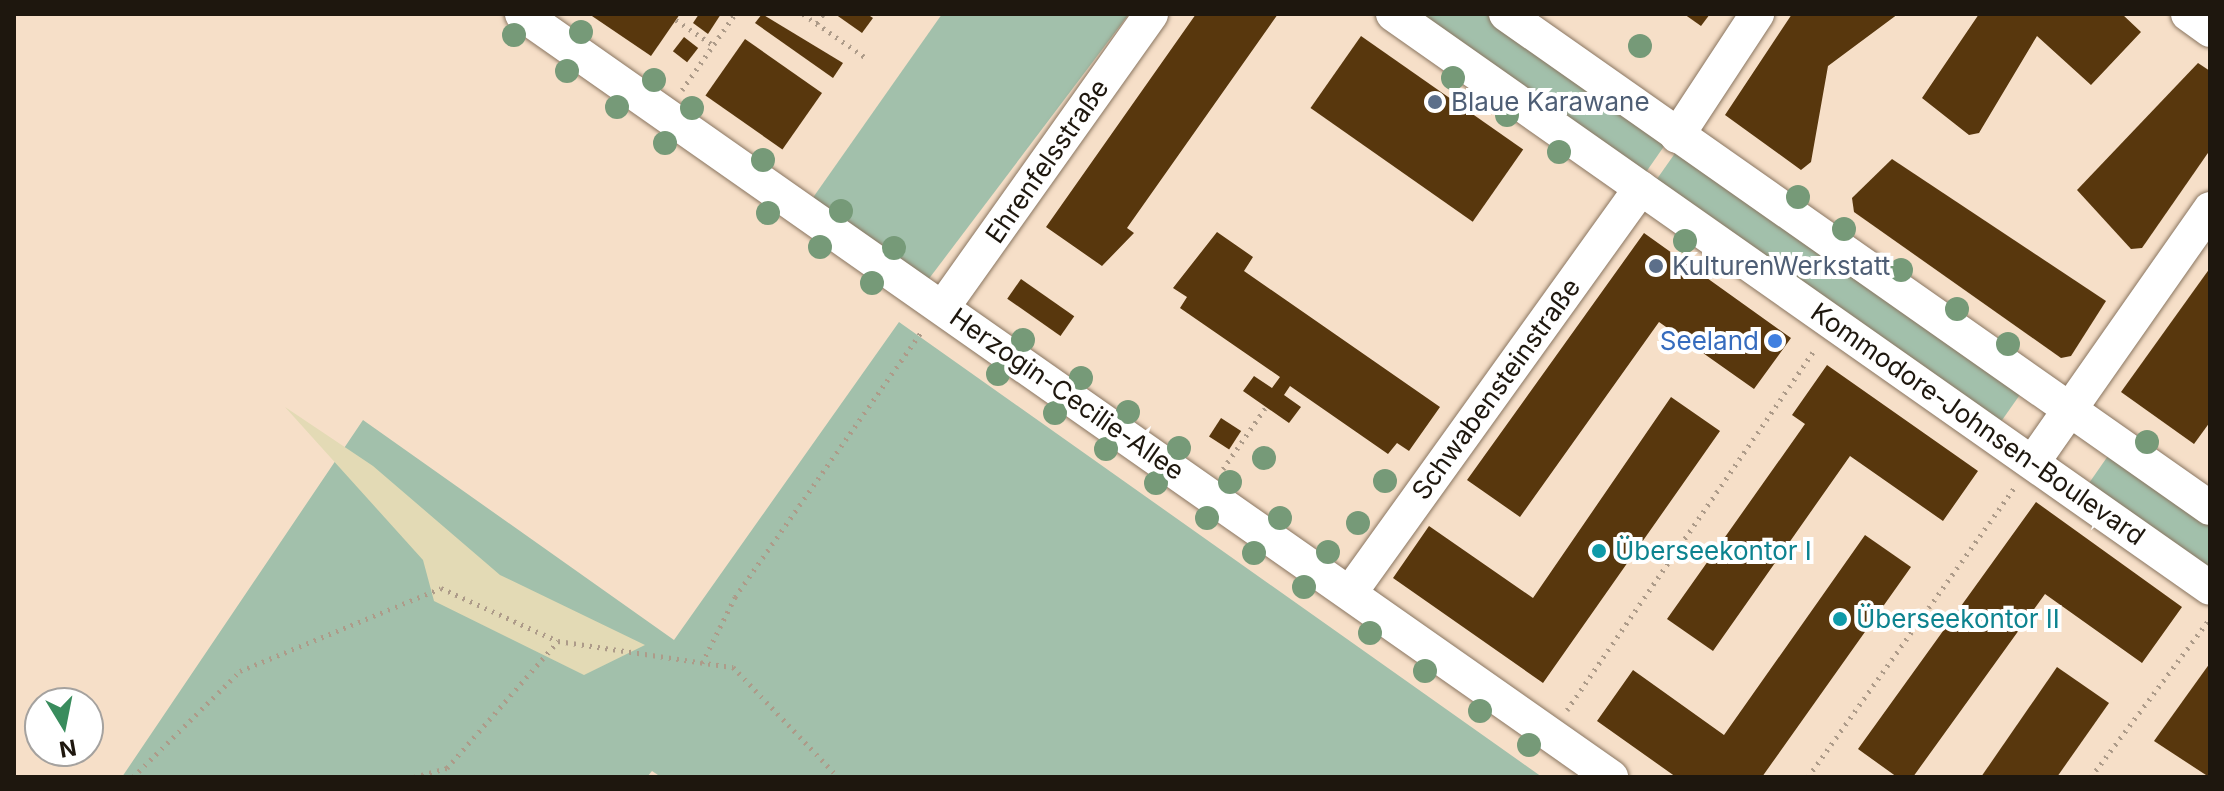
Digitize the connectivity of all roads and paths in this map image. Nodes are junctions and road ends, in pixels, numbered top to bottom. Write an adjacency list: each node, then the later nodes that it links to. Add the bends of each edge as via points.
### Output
1 (522, 14): 12 (street, Herzogin-Cecilie-Allee)
2 (735, 14): 14 (path)
3 (803, 14): 11 (path)
4 (823, 14): 11 (path)
5 (1151, 14): 20 (street, Ehrenfelsstraße)
6 (1393, 14): 18 (street, Kommodore-Johnsen-Boulevard)
7 (1506, 14): 17 (street)
8 (1757, 14): 17 (street)
9 (2188, 14): 13 (street)
10 (676, 20): 14 (path)
11 (817, 23): 15 (path)
12 (558, 24): 16 (street, Herzogin-Cecilie-Allee)
13 (2210, 30)
14 (713, 45): 16 (path)
15 (866, 58)
16 (665, 113): 20 (street, Herzogin-Cecilie-Allee)
17 (1677, 136): 23 (street)
18 (1641, 188): 21 (street, Kommodore-Johnsen-Boulevard); 28 (street, Schwabensteinstraße)
19 (2210, 209): 23 (street)
20 (943, 307): 25 (street, Herzogin-Cecilie-Allee); 31 (path, via 816,477 735,597)
21 (1833, 323): 24 (street, Kommodore-Johnsen-Boulevard); 32 (path)
22 (1266, 407): 25 (path)
23 (2068, 410): 24 (street); 26 (street)
24 (2033, 462): 27 (street, Kommodore-Johnsen-Boulevard); 37 (path)
25 (1207, 492): 28 (street, Herzogin-Cecilie-Allee)
26 (2210, 508)
27 (2210, 588)
28 (1352, 590): 32 (street, Herzogin-Cecilie-Allee)
29 (2210, 618): 38 (path)
30 (558, 641): 31 (path); 33 (path, via 441,588 240,671); 34 (path, via 447,768)
31 (702, 663): 35 (path, via 733,667)
32 (1551, 734): 36 (street, Herzogin-Cecilie-Allee)
33 (133, 777)
34 (414, 777)
35 (838, 777)
36 (1611, 777)
37 (1808, 777)
38 (2091, 777)

